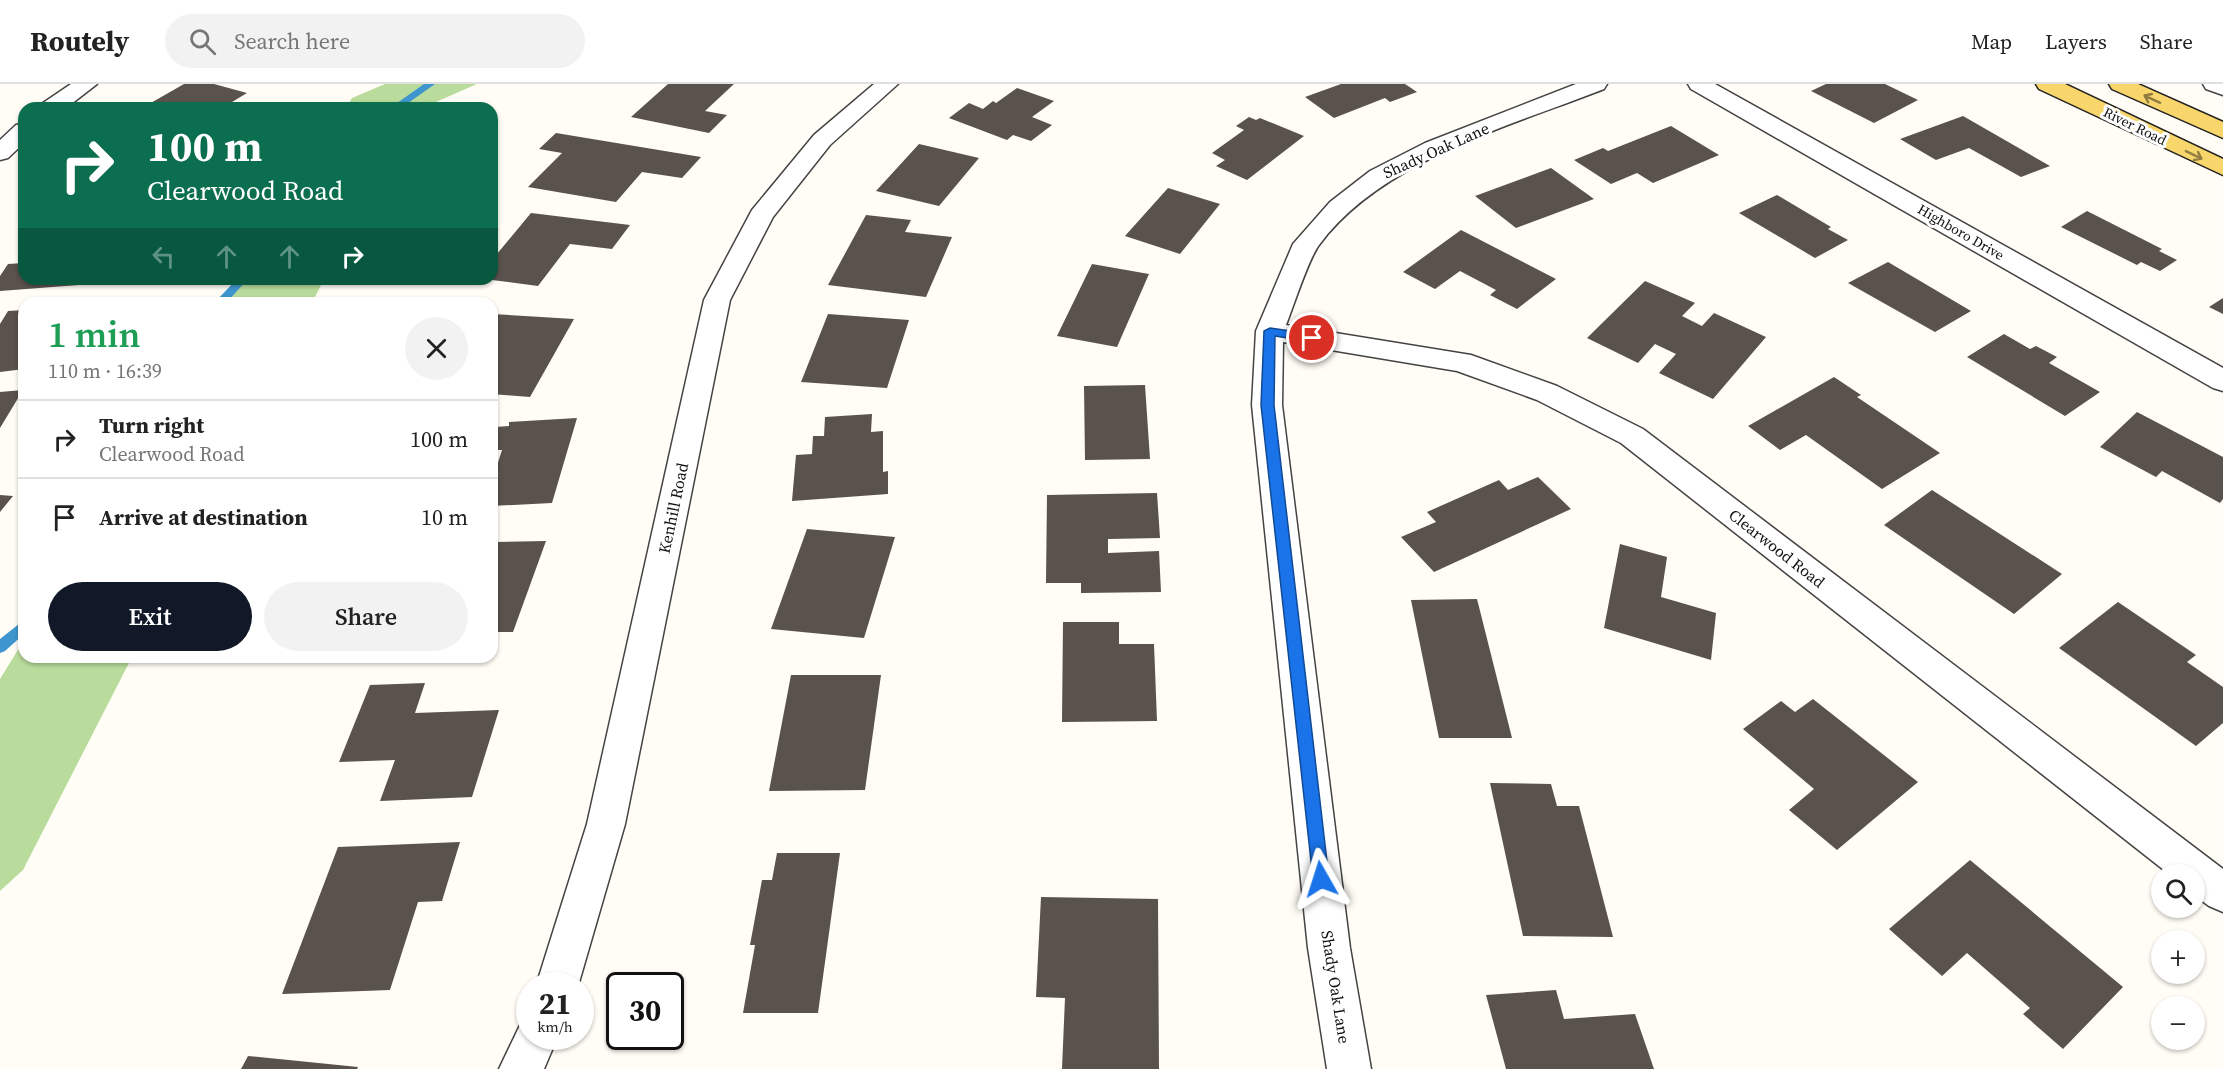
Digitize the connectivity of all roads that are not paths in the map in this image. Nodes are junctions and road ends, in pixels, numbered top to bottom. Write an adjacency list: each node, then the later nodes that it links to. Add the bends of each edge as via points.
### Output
1 (86, 84): 9 (street)
2 (887, 84): 17 (street, Kenhill Road, via 822,140 761,215 717,300 606,824)
3 (1596, 84): 14 (street, Shady Oak Lane, via 1433,148 1379,176 1339,207 1306,244)
4 (1699, 84): 15 (street, Highboro Drive)
5 (2047, 84): 13 (main road, River Road, one-way to 13)
6 (2120, 84): 10 (main road, River Road, one-way to 6)
7 (2214, 84): 8 (street)
8 (2223, 88)
9 (60, 102)
10 (2223, 131)
11 (18, 135): 12 (street)
12 (0, 153)
13 (2223, 168)
14 (1270, 331): 16 (street, Clearwood Road, via 1461,362 1547,393 1632,436); 20 (street, Shady Oak Lane, via 1268,405 1329,948)
15 (2223, 381)
16 (2223, 893)
17 (561, 972)
18 (530, 1050): 19 (street)
19 (521, 1069)
20 (1349, 1069)

